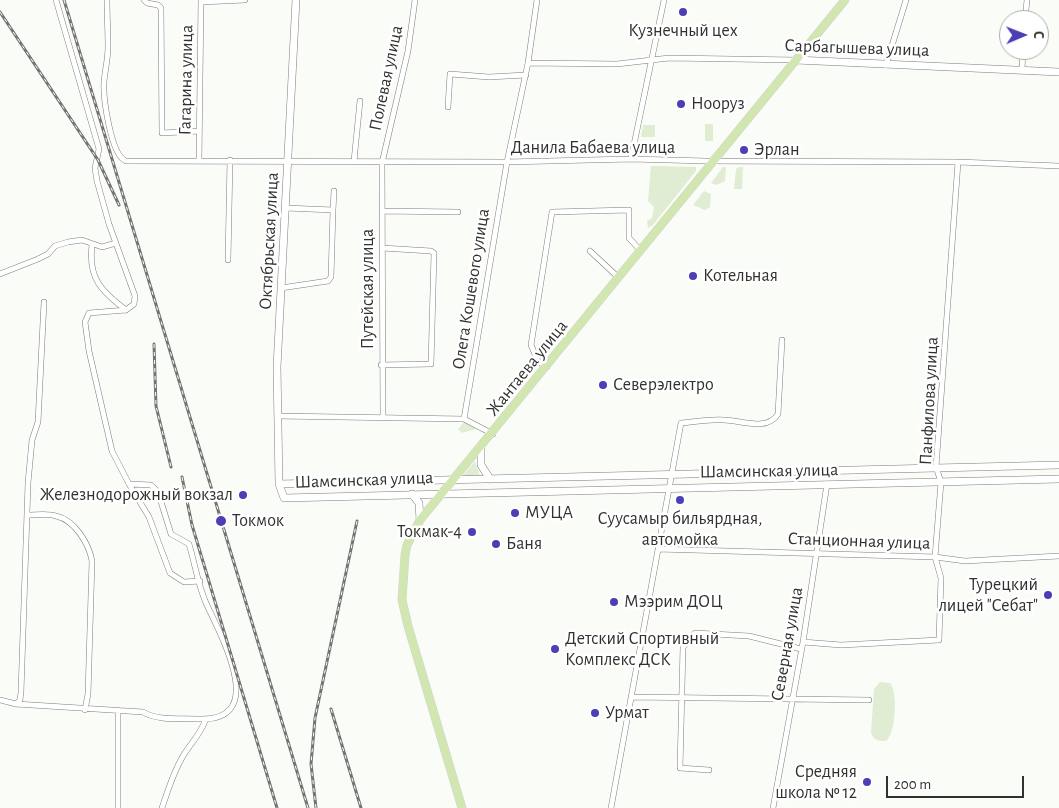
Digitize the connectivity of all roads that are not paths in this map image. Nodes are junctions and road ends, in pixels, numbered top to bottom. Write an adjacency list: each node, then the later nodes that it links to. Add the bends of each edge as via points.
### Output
1 (56, 0): 38 (street, via 99,149 95,168 97,181)
2 (107, 0): 24 (street, Данила Бабаева улица, via 104,96 118,155 126,161)
3 (144, 0): 22 (street, via 161,8 162,133)
4 (245, 0): 11 (street)
5 (296, 0): 26 (main road, Октябрьская улица)
6 (415, 0): 29 (street, Полевая улица, via 408,51)
7 (537, 0): 15 (street, Олега Кошевого улица)
8 (664, 0): 12 (street)
9 (845, 0): 13 (main road, Жантаева улица)
10 (906, 0): 16 (street)
11 (201, 1): 22 (street, Гагарина улица)
12 (653, 60): 13 (street, Сарбагышева улица); 15 (street, Сарбагышева улица, via 617,64); 23 (street)
13 (796, 60): 16 (main road, Сарбагышева улица); 28 (main road, Жантаева улица)
14 (1022, 60): 17 (street)
15 (528, 63): 19 (street, Олега Кошевого улица)
16 (886, 64): 17 (main road, Сарбагышева улица)
17 (1022, 70): 18 (main road, Сарбагышева улица)
18 (1059, 72)
19 (526, 75): 21 (street, via 450,74); 31 (street, Олега Кошевого улица)
20 (360, 101): 27 (street)
21 (448, 106)
22 (199, 131): 24 (street, Гагарина улица)
23 (631, 159): 28 (street, Данила Бабаева улица); 31 (street, Данила Бабаева улица)
24 (198, 160): 25 (street, Данила Бабаева улица)
25 (230, 160): 26 (street, Данила Бабаева улица); 43 (street)
26 (289, 160): 27 (street, Данила Бабаева улица); 34 (main road, Октябрьская улица)
27 (354, 161): 29 (street, Данила Бабаева улица)
28 (714, 161): 30 (street, Данила Бабаева улица); 42 (main road, Жантаева улица)
29 (382, 162): 31 (street, Данила Бабаева улица); 36 (street, Путейская улица)
30 (958, 162): 32 (street, Данила Бабаева улица); 58 (street, Панфилова улица)
31 (506, 164): 54 (street, Олега Кошевого улица)
32 (1059, 166)
33 (334, 191): 35 (street)
34 (286, 208): 35 (street); 46 (main road, Октябрьская улица)
35 (333, 210): 46 (street, via 330,280)
36 (382, 211): 37 (street); 40 (street, Путейская улица)
37 (458, 212)
38 (116, 244): 39 (street); 48 (street, via 135,296 134,304)
39 (92, 245): 44 (street, via 82,240 55,246 48,254); 48 (street, via 92,269 98,284)
40 (382, 248): 50 (street, Путейская улица); 50 (street, via 434,253 431,364)
41 (590, 251): 45 (street)
42 (641, 251): 45 (main road, Жантаева улица); 51 (street, via 629,238 629,210 552,212 531,346 538,361)
43 (228, 260)
44 (0, 274)
45 (619, 278): 51 (main road, Жантаева улица)
46 (281, 288): 52 (main road, Октябрьская улица)
47 (44, 302): 70 (street, via 38,422 32,440)
48 (126, 310): 64 (street, via 89,314 86,322 89,352 112,451)
49 (782, 340): 59 (street, via 778,414 775,419 763,424 723,420 681,423)
50 (381, 365): 53 (street, Путейская улица)
51 (547, 367): 55 (main road, Жантаева улица)
52 (278, 416): 53 (street); 65 (main road, Октябрьская улица)
53 (383, 416): 54 (street)
54 (464, 418): 55 (street)
55 (493, 434): 56 (main road, Жантаева улица)
56 (481, 448): 60 (main road, via 481,465); 62 (main road, Жантаева улица)
57 (1059, 466): 58 (main road, Шамсинская улица)
58 (936, 467): 59 (main road, Шамсинская улица); 63 (street, Панфилова улица)
59 (672, 475): 60 (main road, Шамсинская улица); 67 (street)
60 (490, 479): 62 (main road, Шамсинская улица)
61 (1059, 479): 63 (main road, Шамсинская улица)
62 (452, 480): 65 (main road, Шамсинская улица); 68 (main road, Жантаева улица)
63 (941, 482): 66 (main road, Шамсинская улица); 75 (street, Панфилова улица)
64 (129, 484): 76 (street, via 149,517 170,573 184,582); 76 (street, via 151,485 158,492 171,534 189,544)
65 (279, 484): 69 (main road, Шамсинская улица, via 284,498)
66 (827, 484): 67 (main road, Шамсинская улица); 73 (street, Северная улица)
67 (669, 488): 68 (main road, Шамсинская улица); 72 (street)
68 (442, 493): 69 (main road, Шамсинская улица); 71 (main road, Жантаева улица)
69 (412, 494): 71 (main road, via 419,502)
70 (28, 516): 84 (street, via 21,692); 85 (street, via 56,516 64,520 74,526 90,549 88,694)
71 (420, 520): 91 (main road, Жантаева улица, via 407,545 402,600)
72 (658, 549): 73 (street, Станционная улица); 79 (street)
73 (816, 553): 75 (street, Станционная улица); 77 (street, Северная улица)
74 (1059, 556): 75 (street, Станционная улица, via 964,561)
75 (935, 557): 77 (street, Панфилова улица, via 941,578 939,640 841,644)
76 (200, 581): 87 (street, via 225,643 237,694 231,708)
77 (803, 642): 78 (street, Северная улица)
78 (801, 650): 80 (street, via 748,636 695,633 683,648); 82 (street, Северная улица)
79 (631, 698): 80 (street); 92 (street)
80 (680, 698): 82 (street); 88 (street, via 680,768)
81 (0, 700): 84 (street)
82 (792, 700): 83 (street); 93 (street, Северная улица)
83 (869, 700)
84 (16, 704): 85 (street)
85 (85, 710): 86 (street)
86 (118, 710): 87 (street, via 143,712 151,716); 89 (street)
87 (206, 719): 90 (street, via 200,736 184,754 172,778)
88 (709, 770)
89 (118, 808)
90 (162, 808)
91 (462, 808)
92 (611, 808)
93 (773, 808)

